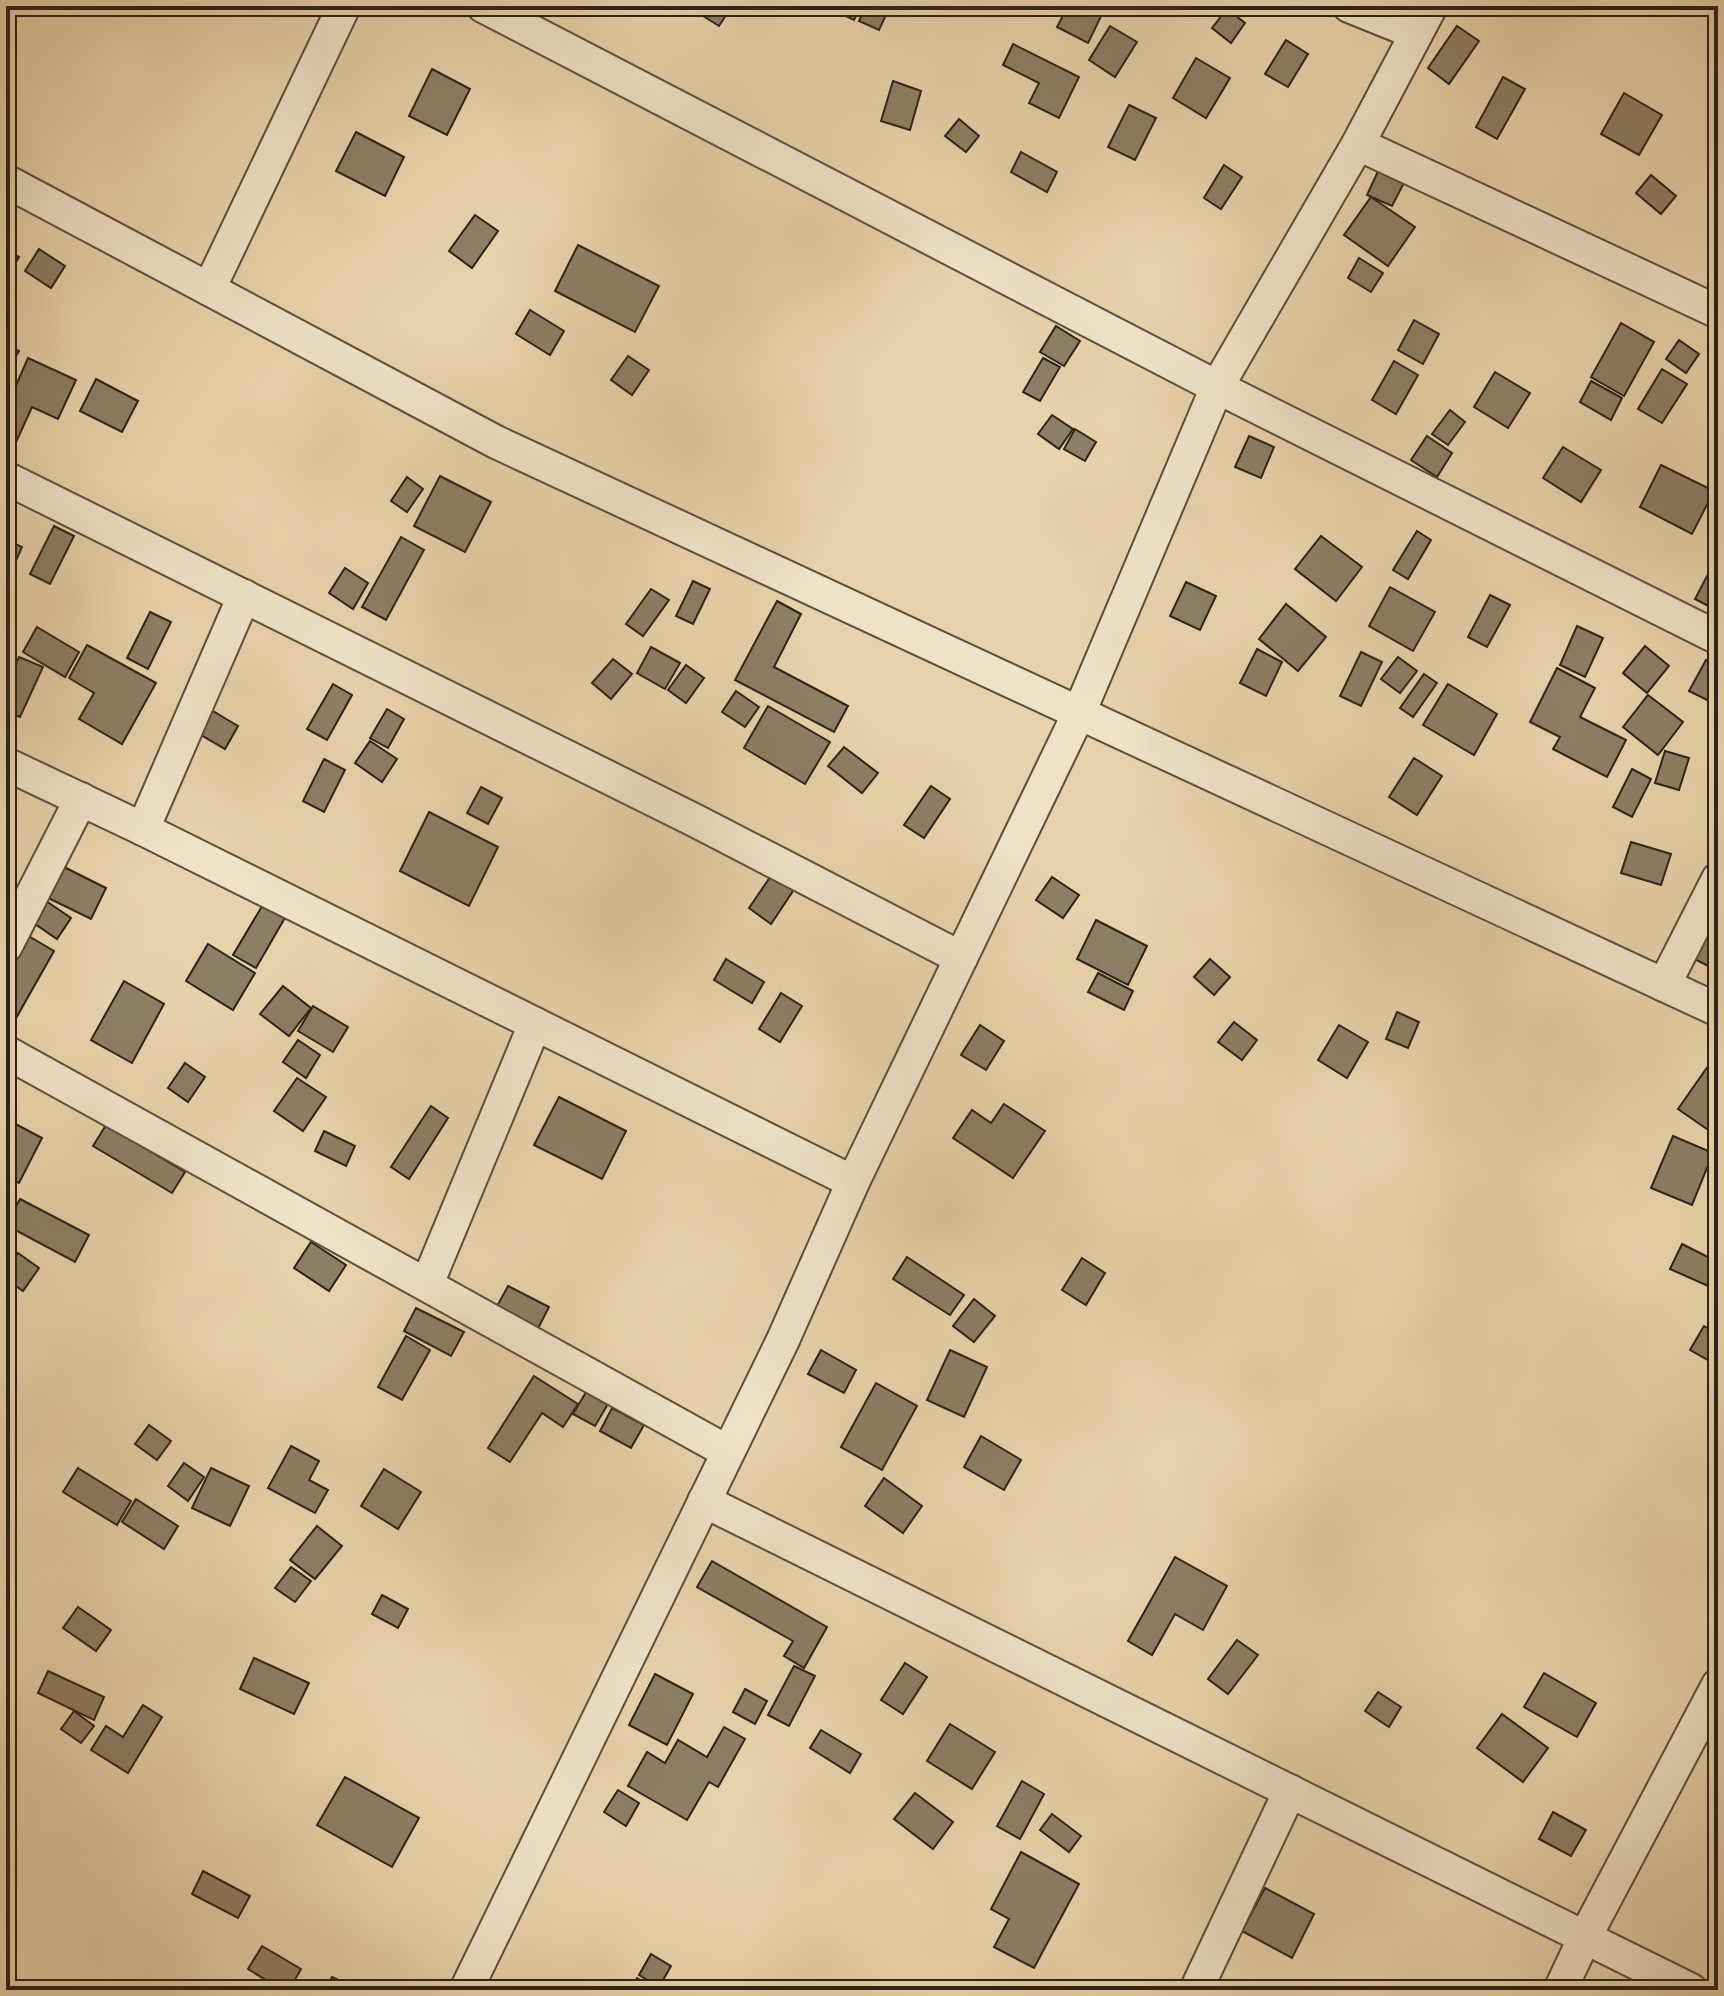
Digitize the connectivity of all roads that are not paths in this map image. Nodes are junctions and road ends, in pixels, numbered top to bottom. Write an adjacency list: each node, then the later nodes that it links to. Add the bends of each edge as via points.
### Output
1 (344, 6): 7 (street)
2 (483, 6): 9 (street)
3 (1349, 6): 4 (street)
4 (1424, 20): 5 (street)
5 (1358, 144): 8 (street); 9 (street)
6 (6, 181): 7 (street)
7 (209, 289): 13 (street, via 496,442)
8 (1718, 312)
9 (1217, 387): 12 (street); 13 (street)
10 (6, 478): 11 (street)
11 (244, 596): 16 (street); 19 (street)
12 (1718, 638)
13 (1079, 713): 19 (street); 20 (street)
14 (6, 764): 15 (street)
15 (81, 799): 16 (street); 18 (street)
16 (143, 829): 22 (street)
17 (1718, 879): 20 (street)
18 (6, 946)
19 (961, 958): 24 (street)
20 (1664, 985): 21 (street)
21 (1718, 1010)
22 (535, 1024): 24 (street); 25 (street)
23 (6, 1052): 25 (street)
24 (853, 1182): 26 (street)
25 (427, 1284): 26 (street)
26 (728, 1452): 27 (street)
27 (704, 1501): 29 (street); 31 (street)
28 (1718, 1685): 30 (street)
29 (1290, 1791): 30 (street); 32 (street)
30 (1585, 1937): 33 (street); 34 (street)
31 (466, 1990)
32 (1196, 1990)
33 (1560, 1990)
34 (1691, 1990)

